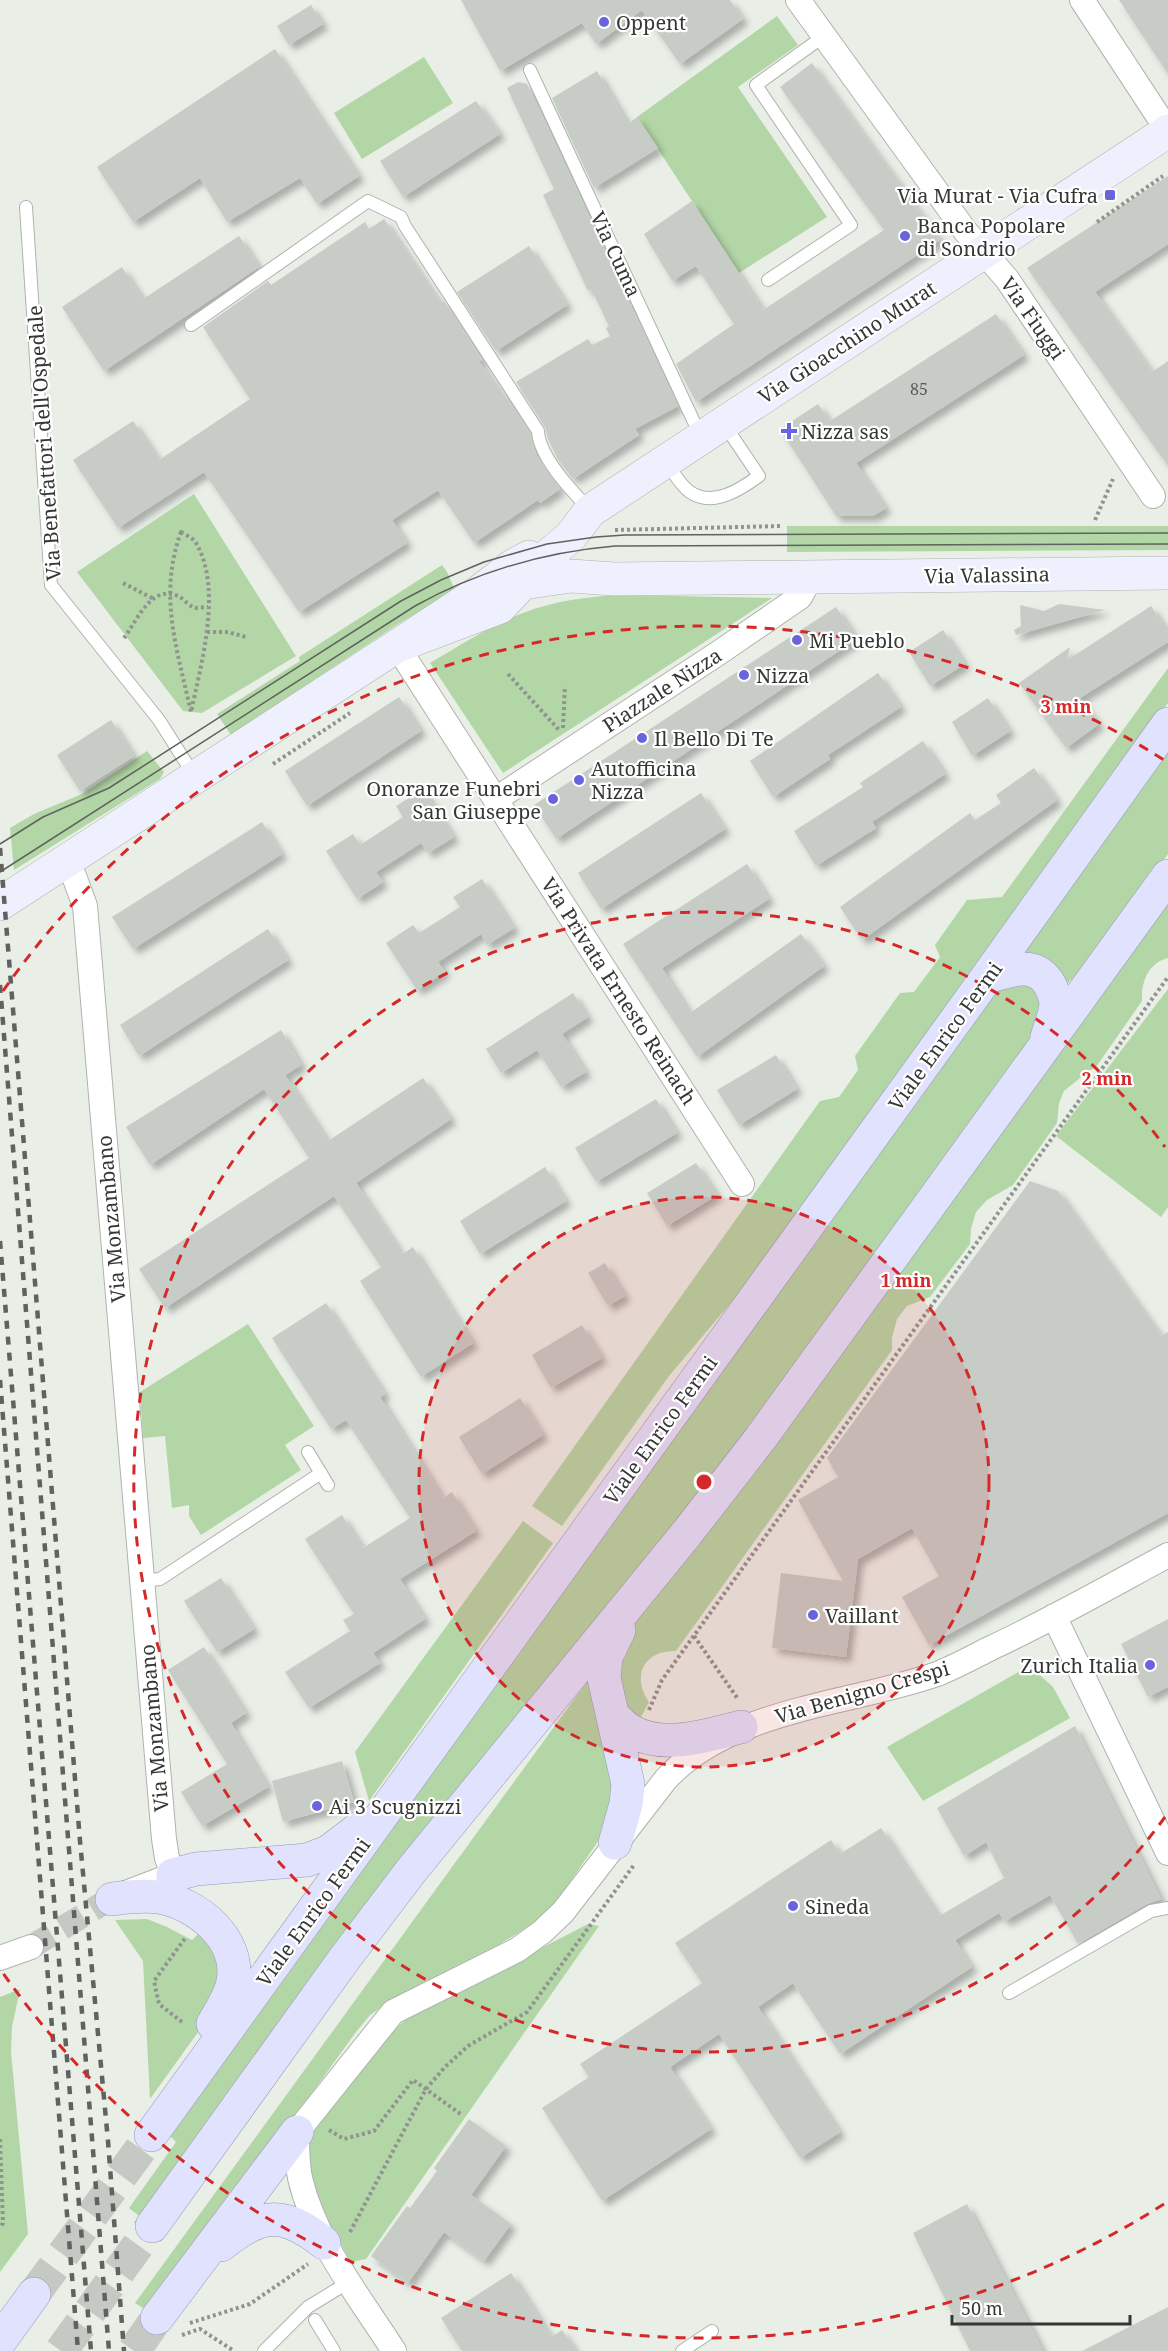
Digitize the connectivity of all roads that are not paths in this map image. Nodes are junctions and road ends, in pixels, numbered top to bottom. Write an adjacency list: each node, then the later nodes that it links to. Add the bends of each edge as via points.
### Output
1 (798, 0): 3 (street, Via Fiuggi)
2 (1082, 0): 5 (street)
3 (824, 36): 7 (street, Via Fiuggi); 8 (lane, via 756,85 851,225)
4 (530, 70): 10 (lane, Via Cuma)
5 (1168, 131): 7 (main road, Via Gioacchino Murat)
6 (26, 207): 22 (lane, Via Benefattori dell'Ospedale, via 51,585 159,720)
7 (984, 252): 10 (main road, Via Gioacchino Murat); 12 (street, Via Fiuggi, via 1007,279)
8 (768, 280)
9 (191, 325): 13 (lane, via 368,201 401,217 538,431 539,442 566,483)
10 (713, 431): 11 (main road, Via Gioacchino Murat); 11 (lane, via 759,476 740,490 708,498 692,494)
11 (666, 462): 13 (main road, Via Gioacchino Murat)
12 (1153, 496)
13 (603, 521): 14 (main road, Via Gioacchino Murat); 17 (main road, via 584,538 585,549 598,569)
14 (563, 541): 18 (main road, Via Gioacchino Murat); 19 (main road, Via Gioacchino Murat, via 514,565)
15 (1168, 573): 16 (main road, Via Valassina)
16 (806, 577): 17 (main road); 23 (street, Piazzale Nizza, via 800,597)
17 (614, 579): 18 (main road, via 571,576); 19 (main road)
18 (524, 582): 19 (main road, Via Gioacchino Murat)
19 (489, 600): 20 (main road, Via Gioacchino Murat)
20 (397, 646): 22 (main road); 23 (street)
21 (1168, 724): 27 (main road, Viale Enrico Fermi)
22 (195, 777): 24 (main road)
23 (496, 799): 29 (street, Via Privata Ernesto Reinach)
24 (64, 863): 26 (main road); 34 (street, Via Monzambano, via 74,876 85,906)
25 (1168, 876): 28 (main road)
26 (0, 904)
27 (987, 977): 28 (main road, via 1030,969 1043,974 1056,1003); 39 (main road, Viale Enrico Fermi)
28 (1044, 1047): 35 (main road, via 772,1423)
29 (742, 1184)
30 (308, 1452): 31 (lane)
31 (321, 1473): 32 (lane); 34 (lane, via 160,1579)
32 (328, 1485)
33 (1168, 1555): 36 (street, Via Benigno Crespi)
34 (141, 1581): 42 (street, Via Monzambano, via 164,1839)
35 (636, 1597): 38 (main road, via 606,1657 604,1678); 49 (main road, via 411,1871)
36 (1054, 1616): 37 (street, Via Benigno Crespi, via 938,1673); 41 (street)
37 (740, 1713): 38 (main road, via 687,1739 664,1740 631,1731); 40 (street, Via Benigno Crespi, via 682,1761)
38 (614, 1716): 40 (main road, via 628,1784)
39 (393, 1799): 42 (main road, via 328,1852 307,1860 196,1869); 43 (main road, Viale Enrico Fermi, via 158,2126 172,2087 229,1996 234,1979 228,1945 211,1923 161,1897)
40 (627, 1850): 48 (street, via 542,1932 495,1963 393,2012)
41 (1168, 1853)
42 (173, 1875): 43 (street)
43 (107, 1901)
44 (1168, 1908): 47 (lane, via 1151,1911)
45 (31, 1947): 46 (street)
46 (0, 1958)
47 (1009, 1993)
48 (310, 2129): 50 (street, via 300,2178); 51 (main road)
49 (152, 2226)
50 (329, 2245): 51 (main road, via 306,2228 286,2220 269,2220 254,2222); 52 (street)
51 (203, 2259): 55 (main road)
52 (349, 2282): 58 (lane, via 308,2307); 60 (street)
53 (34, 2294): 57 (main road)
54 (315, 2320): 59 (lane)
55 (172, 2328)
56 (712, 2331): 61 (lane)
57 (0, 2341)
58 (264, 2351)
59 (334, 2351)
60 (394, 2351)
61 (682, 2351)

